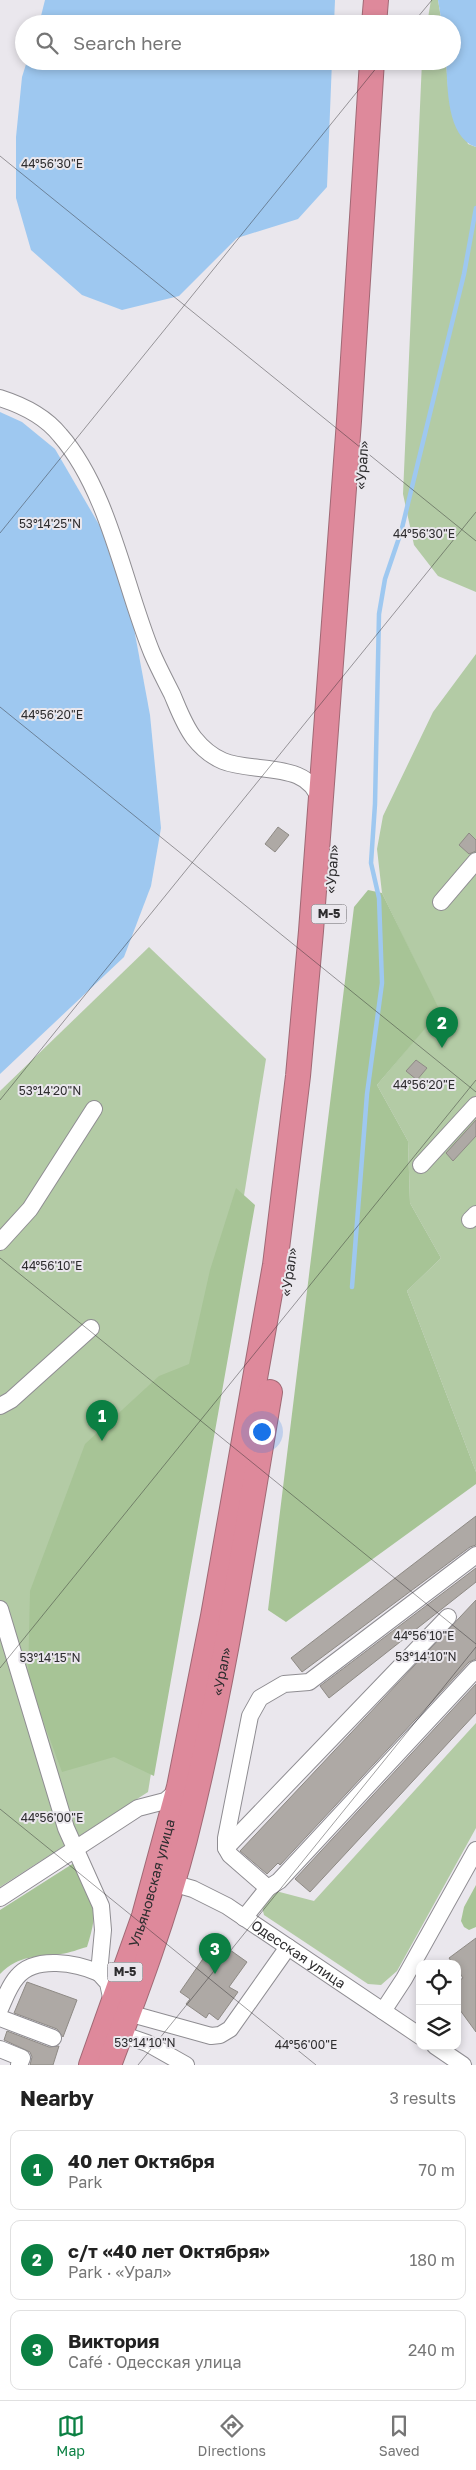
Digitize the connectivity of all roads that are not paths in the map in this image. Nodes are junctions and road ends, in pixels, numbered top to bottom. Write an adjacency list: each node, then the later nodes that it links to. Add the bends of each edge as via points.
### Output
1 (376, 0): 3 (highway)
2 (392, 0): 4 (highway)
3 (375, 15)
4 (391, 15)
5 (371, 70): 8 (highway, «Урал» / М-5)
6 (387, 70): 23 (highway, «Урал» / М-5, via 328,934 314,1077 289,1277 233,1610)
7 (0, 398): 9 (street, via 25,406 60,434 80,463 126,573 152,652 193,737 207,752 223,761)
8 (325, 738): 9 (street, via 321,751 310,764 301,770); 10 (highway, «Урал» / М-5)
9 (288, 772): 10 (street, via 310,781)
10 (320, 806): 23 (highway, «Урал» / М-5, via 298,1076 275,1265)
11 (476, 861): 12 (street)
12 (441, 902)
13 (476, 1106): 15 (street)
14 (94, 1109): 16 (street, via 30,1209)
15 (421, 1165)
16 (0, 1242)
17 (91, 1328): 18 (street, via 11,1400)
18 (0, 1406)
19 (476, 1555): 28 (street, via 309,1682 284,1684 260,1698 250,1716)
20 (0, 1610): 27 (street, via 66,1828)
21 (448, 1617): 28 (street)
22 (476, 1669): 31 (street, via 279,1881)
23 (195, 1758): 24 (highway, Ульяновская улица / М-5); 30 (highway, Ульяновская улица / М-5)
24 (179, 1787): 25 (street, via 166,1802); 26 (highway, Ульяновская улица / М-5)
25 (148, 1805): 26 (street, via 165,1813); 27 (street, via 138,1808)
26 (169, 1828): 30 (highway, Ульяновская улица / М-5)
27 (77, 1848): 32 (street); 35 (street, via 100,1906)
28 (226, 1848): 31 (street)
29 (476, 1850): 37 (street)
30 (164, 1880): 33 (street, Одесская улица, via 204,1893); 35 (highway, Ульяновская улица / М-5); 39 (highway, Ульяновская улица / М-5)
31 (268, 1888): 33 (street)
32 (0, 1898)
33 (244, 1918): 34 (street, Одесская улица)
34 (288, 1947): 37 (street, Одесская улица); 39 (street, via 230,2029 220,2036)
35 (110, 1976): 36 (street, via 76,1964 50,1963 35,1967 18,1975); 39 (highway, Ульяновская улица / М-5)
36 (0, 2008)
37 (383, 2011): 40 (street, Одесская улица)
38 (0, 2018): 41 (street)
39 (120, 2019): 46 (highway, Ульяновская улица / М-5); 47 (highway, Ульяновская улица / М-5); 48 (street, via 147,2043)
40 (416, 2033)
41 (53, 2038)
42 (0, 2049): 45 (street, via 22,2058)
43 (441, 2050): 49 (street)
44 (476, 2059): 50 (street)
45 (19, 2065)
46 (92, 2065)
47 (110, 2065)
48 (186, 2065)
49 (463, 2065)
50 (467, 2065)

